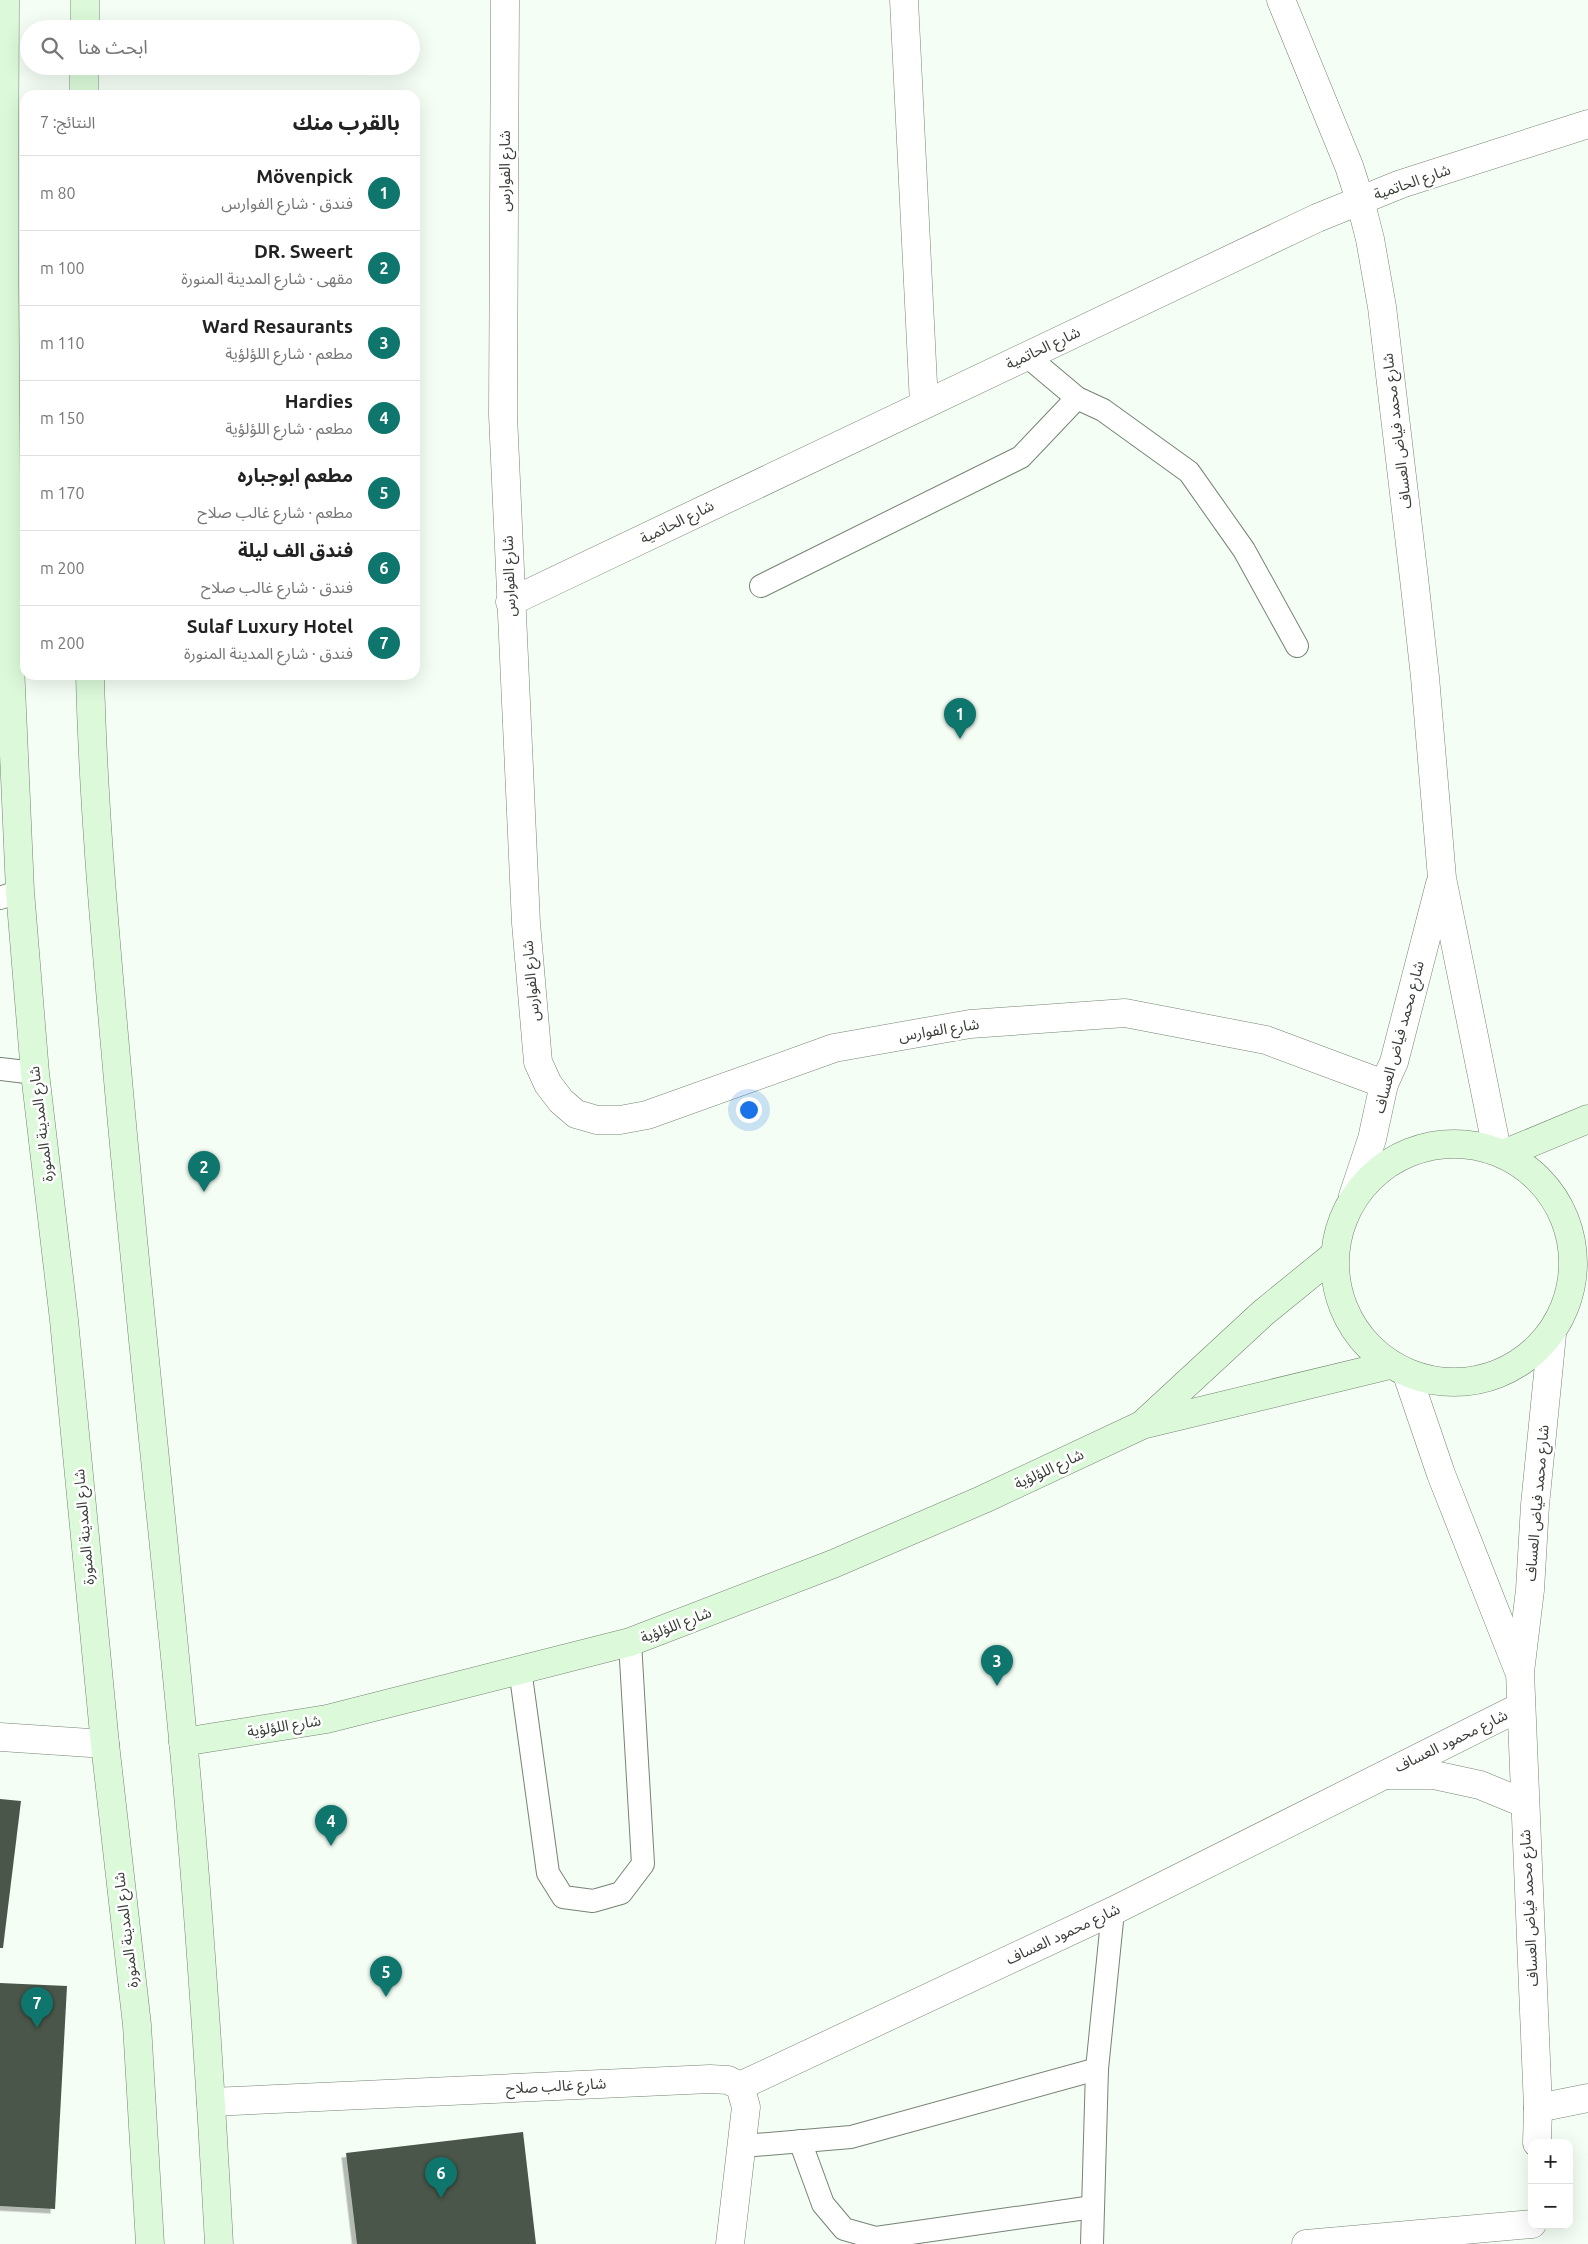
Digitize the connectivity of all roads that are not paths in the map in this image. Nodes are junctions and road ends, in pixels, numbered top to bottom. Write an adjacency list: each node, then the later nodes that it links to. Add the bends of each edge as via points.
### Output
1 (5, 0): 19 (main road, شارع المدينة المنورة)
2 (84, 0): 6 (main road)
3 (505, 0): 15 (street, شارع الفوارس, via 503,415)
4 (904, 0): 13 (street)
5 (1281, 0): 10 (street, شارع محمد فياض العساف)
6 (84, 20)
7 (84, 75): 8 (main road)
8 (84, 90)
9 (1588, 124): 10 (street, شارع الحاتمية)
10 (1360, 200): 11 (street, شارع الحاتمية); 18 (street, شارع محمد فياض العساف, via 1382,307 1425,677)
11 (1027, 356): 12 (lane); 13 (street, شارع الحاتمية)
12 (1076, 398): 14 (lane, via 1021,457); 16 (lane, via 1103,410 1189,472 1244,550)
13 (924, 404): 15 (street, شارع الحاتمية)
14 (761, 586)
15 (510, 602): 22 (street, شارع الفوارس, via 526,923 538,1062 548,1084 576,1114 596,1120 646,1115 834,1048 970,1024 1125,1013 1266,1040)
16 (1297, 646)
17 (90, 680): 36 (main road, via 102,900 133,1258)
18 (1442, 878): 22 (street, شارع محمد فياض العساف, via 1394,1062); 24 (street, شارع محمد فياض العساف, via 1462,987)
19 (10, 895): 21 (main road, شارع المدينة المنورة)
20 (0, 1069): 21 (lane)
21 (35, 1073): 37 (main road, شارع المدينة المنورة, via 64,1320)
22 (1384, 1084): 25 (street, شارع محمد فياض العساف, via 1372,1139)
23 (1588, 1119): 24 (main road)
24 (1501, 1151): 25 (main road, via 1444,1142 1392,1159); 27 (main road, via 1558,1200)
25 (1354, 1196): 26 (main road)
26 (1333, 1256): 29 (main road, via 1338,1299 1358,1337); 30 (main road, شارع اللؤلؤية, via 1263,1313)
27 (1582, 1260): 28 (main road)
28 (1552, 1334): 29 (main road, via 1512,1369 1460,1384); 33 (street, شارع محمد فياض العساف)
29 (1398, 1370): 30 (main road, شارع اللؤلؤية); 33 (street, شارع محمد فياض العساف)
30 (1142, 1426): 31 (main road, شارع اللؤلؤية, via 842,1560)
31 (630, 1642): 32 (main road, شارع اللؤلؤية); 32 (lane, via 643,1864 621,1893 594,1901 563,1897 548,1873)
32 (520, 1670): 36 (main road, شارع اللؤلؤية, via 327,1719)
33 (1520, 1672): 34 (street, شارع محمد فياض العساف)
34 (1520, 1707): 38 (street, شارع محمود العساف); 39 (street, شارع محمد فياض العساف)
35 (0, 1737): 37 (street)
36 (183, 1742): 44 (main road)
37 (105, 1744): 52 (main road, شارع المدينة المنورة, via 137,2025)
38 (1383, 1775): 39 (street, شارع محمود العساف, via 1434,1775 1480,1785); 40 (street, شارع محمود العساف)
39 (1524, 1803): 45 (street, شارع محمد فياض العساف)
40 (1113, 1911): 41 (lane); 42 (street, شارع محمود العساف)
41 (1097, 2069): 47 (lane, via 851,2137); 49 (lane)
42 (740, 2086): 44 (street, شارع غالب صلاح, via 728,2080 710,2079); 48 (street, via 746,2107)
43 (1588, 2098): 45 (street)
44 (211, 2102): 53 (main road)
45 (1538, 2108): 46 (street, شارع محمد فياض العساف)
46 (1537, 2139)
47 (800, 2142): 48 (lane); 49 (lane, via 823,2204 844,2229 876,2238)
48 (742, 2146): 54 (street)
49 (1093, 2207): 55 (lane)
50 (1528, 2225): 56 (street)
51 (1533, 2229): 57 (street)
52 (150, 2244)
53 (219, 2244)
54 (730, 2244)
55 (1092, 2244)
56 (1306, 2244)
57 (1532, 2244)

